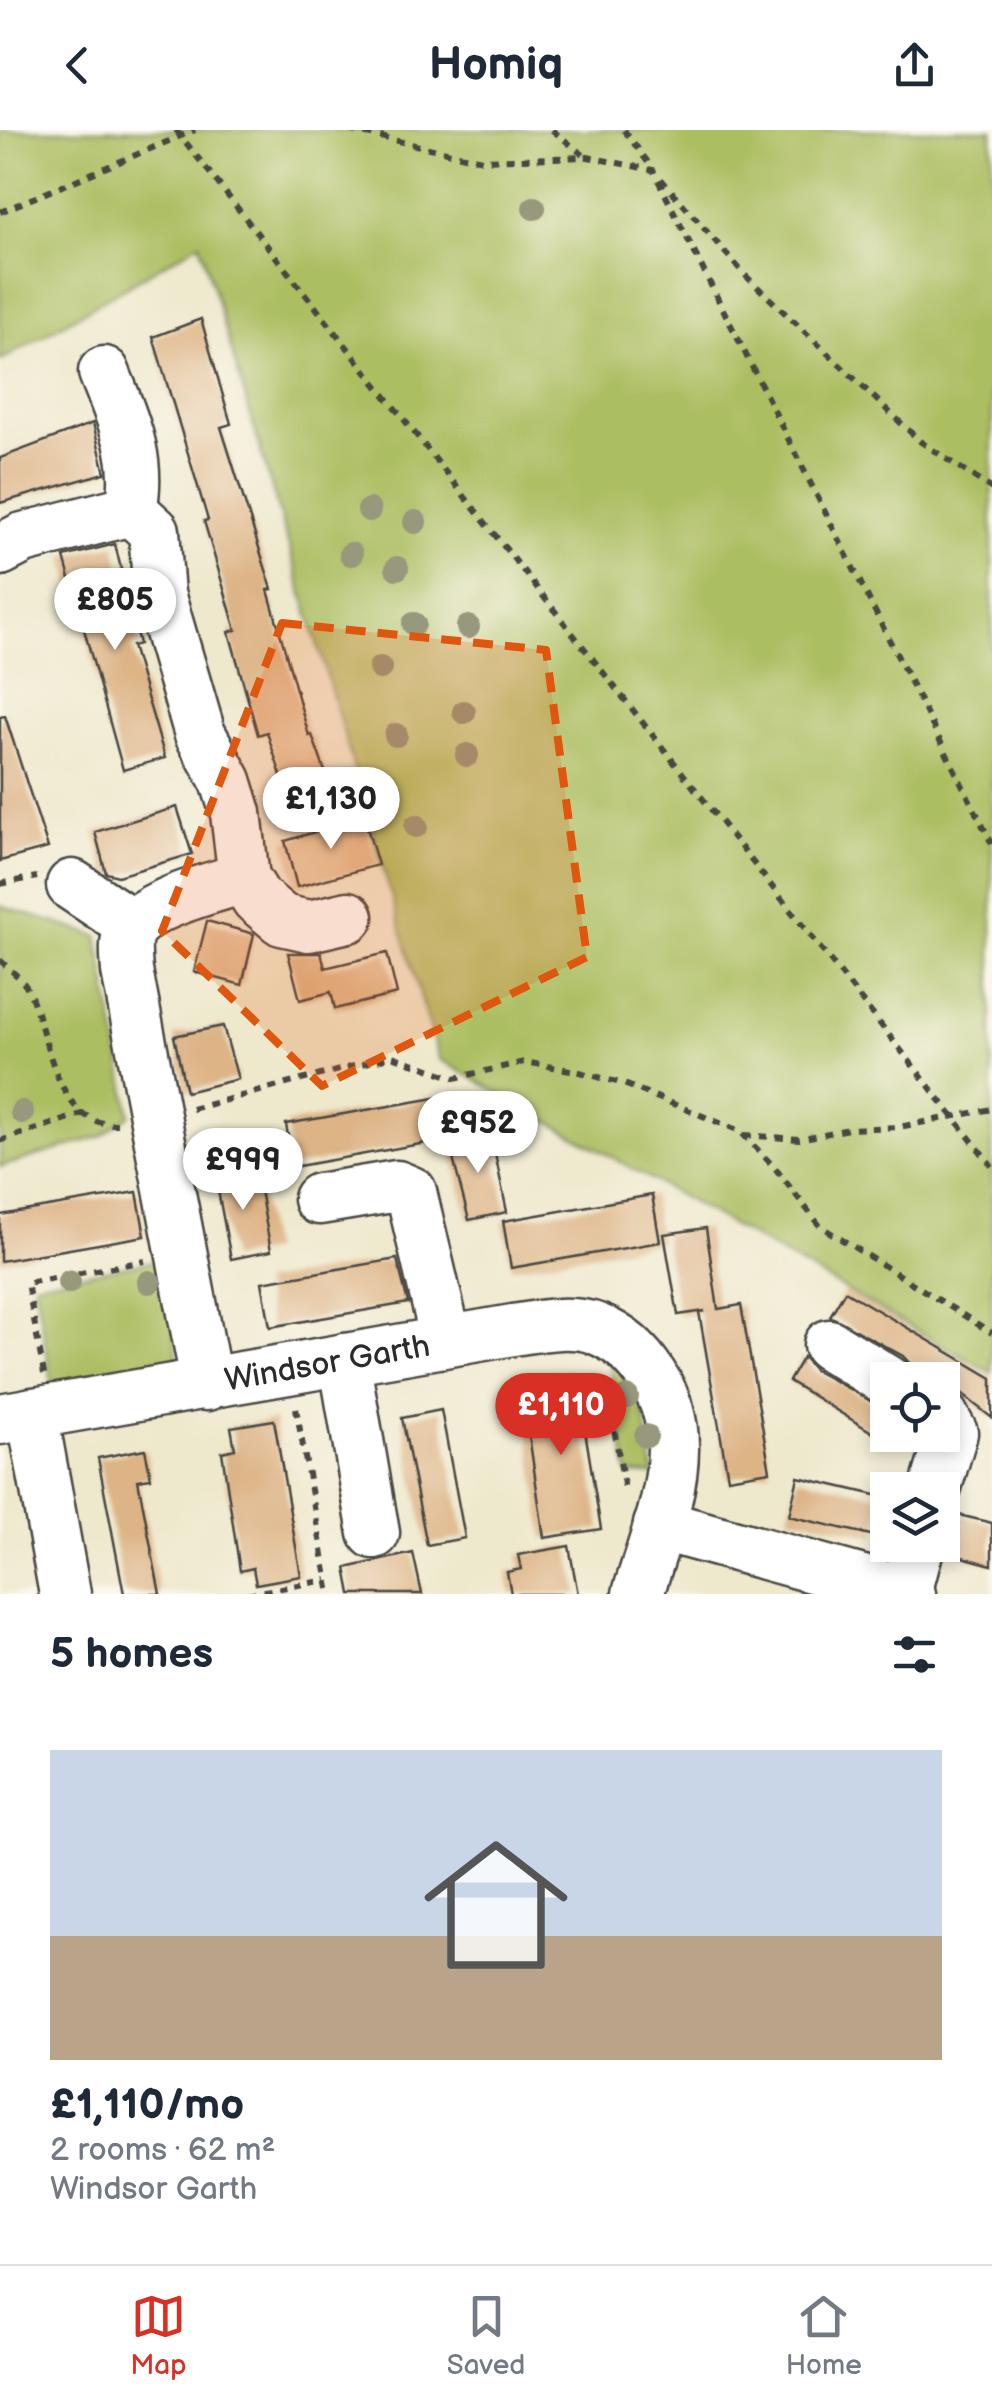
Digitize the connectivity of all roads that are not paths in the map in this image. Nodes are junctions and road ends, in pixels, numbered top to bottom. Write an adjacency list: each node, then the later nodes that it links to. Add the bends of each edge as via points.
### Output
1 (104, 372): 2 (street, via 134,446 138,480)
2 (131, 510): 3 (street); 4 (street, via 154,532 159,594 200,734 236,812)
3 (0, 550)
4 (244, 878): 6 (street, via 282,920 310,926); 7 (street)
5 (72, 885): 7 (street)
6 (348, 917)
7 (132, 925): 13 (street, via 127,971)
8 (320, 1199): 9 (street, via 397,1186 410,1192)
9 (446, 1340): 11 (street, Windsor Garth); 15 (street, Windsor Garth, via 555,1324 597,1329 626,1348 654,1377 673,1445)
10 (829, 1345): 12 (street)
11 (344, 1359): 13 (street, Windsor Garth); 16 (street)
12 (870, 1370)
13 (207, 1385): 14 (street, Windsor Garth)
14 (28, 1414): 18 (street)
15 (643, 1516): 19 (street); 20 (street)
16 (374, 1533)
17 (916, 1562): 20 (street)
18 (65, 1594)
19 (638, 1594)
20 (908, 1594)

